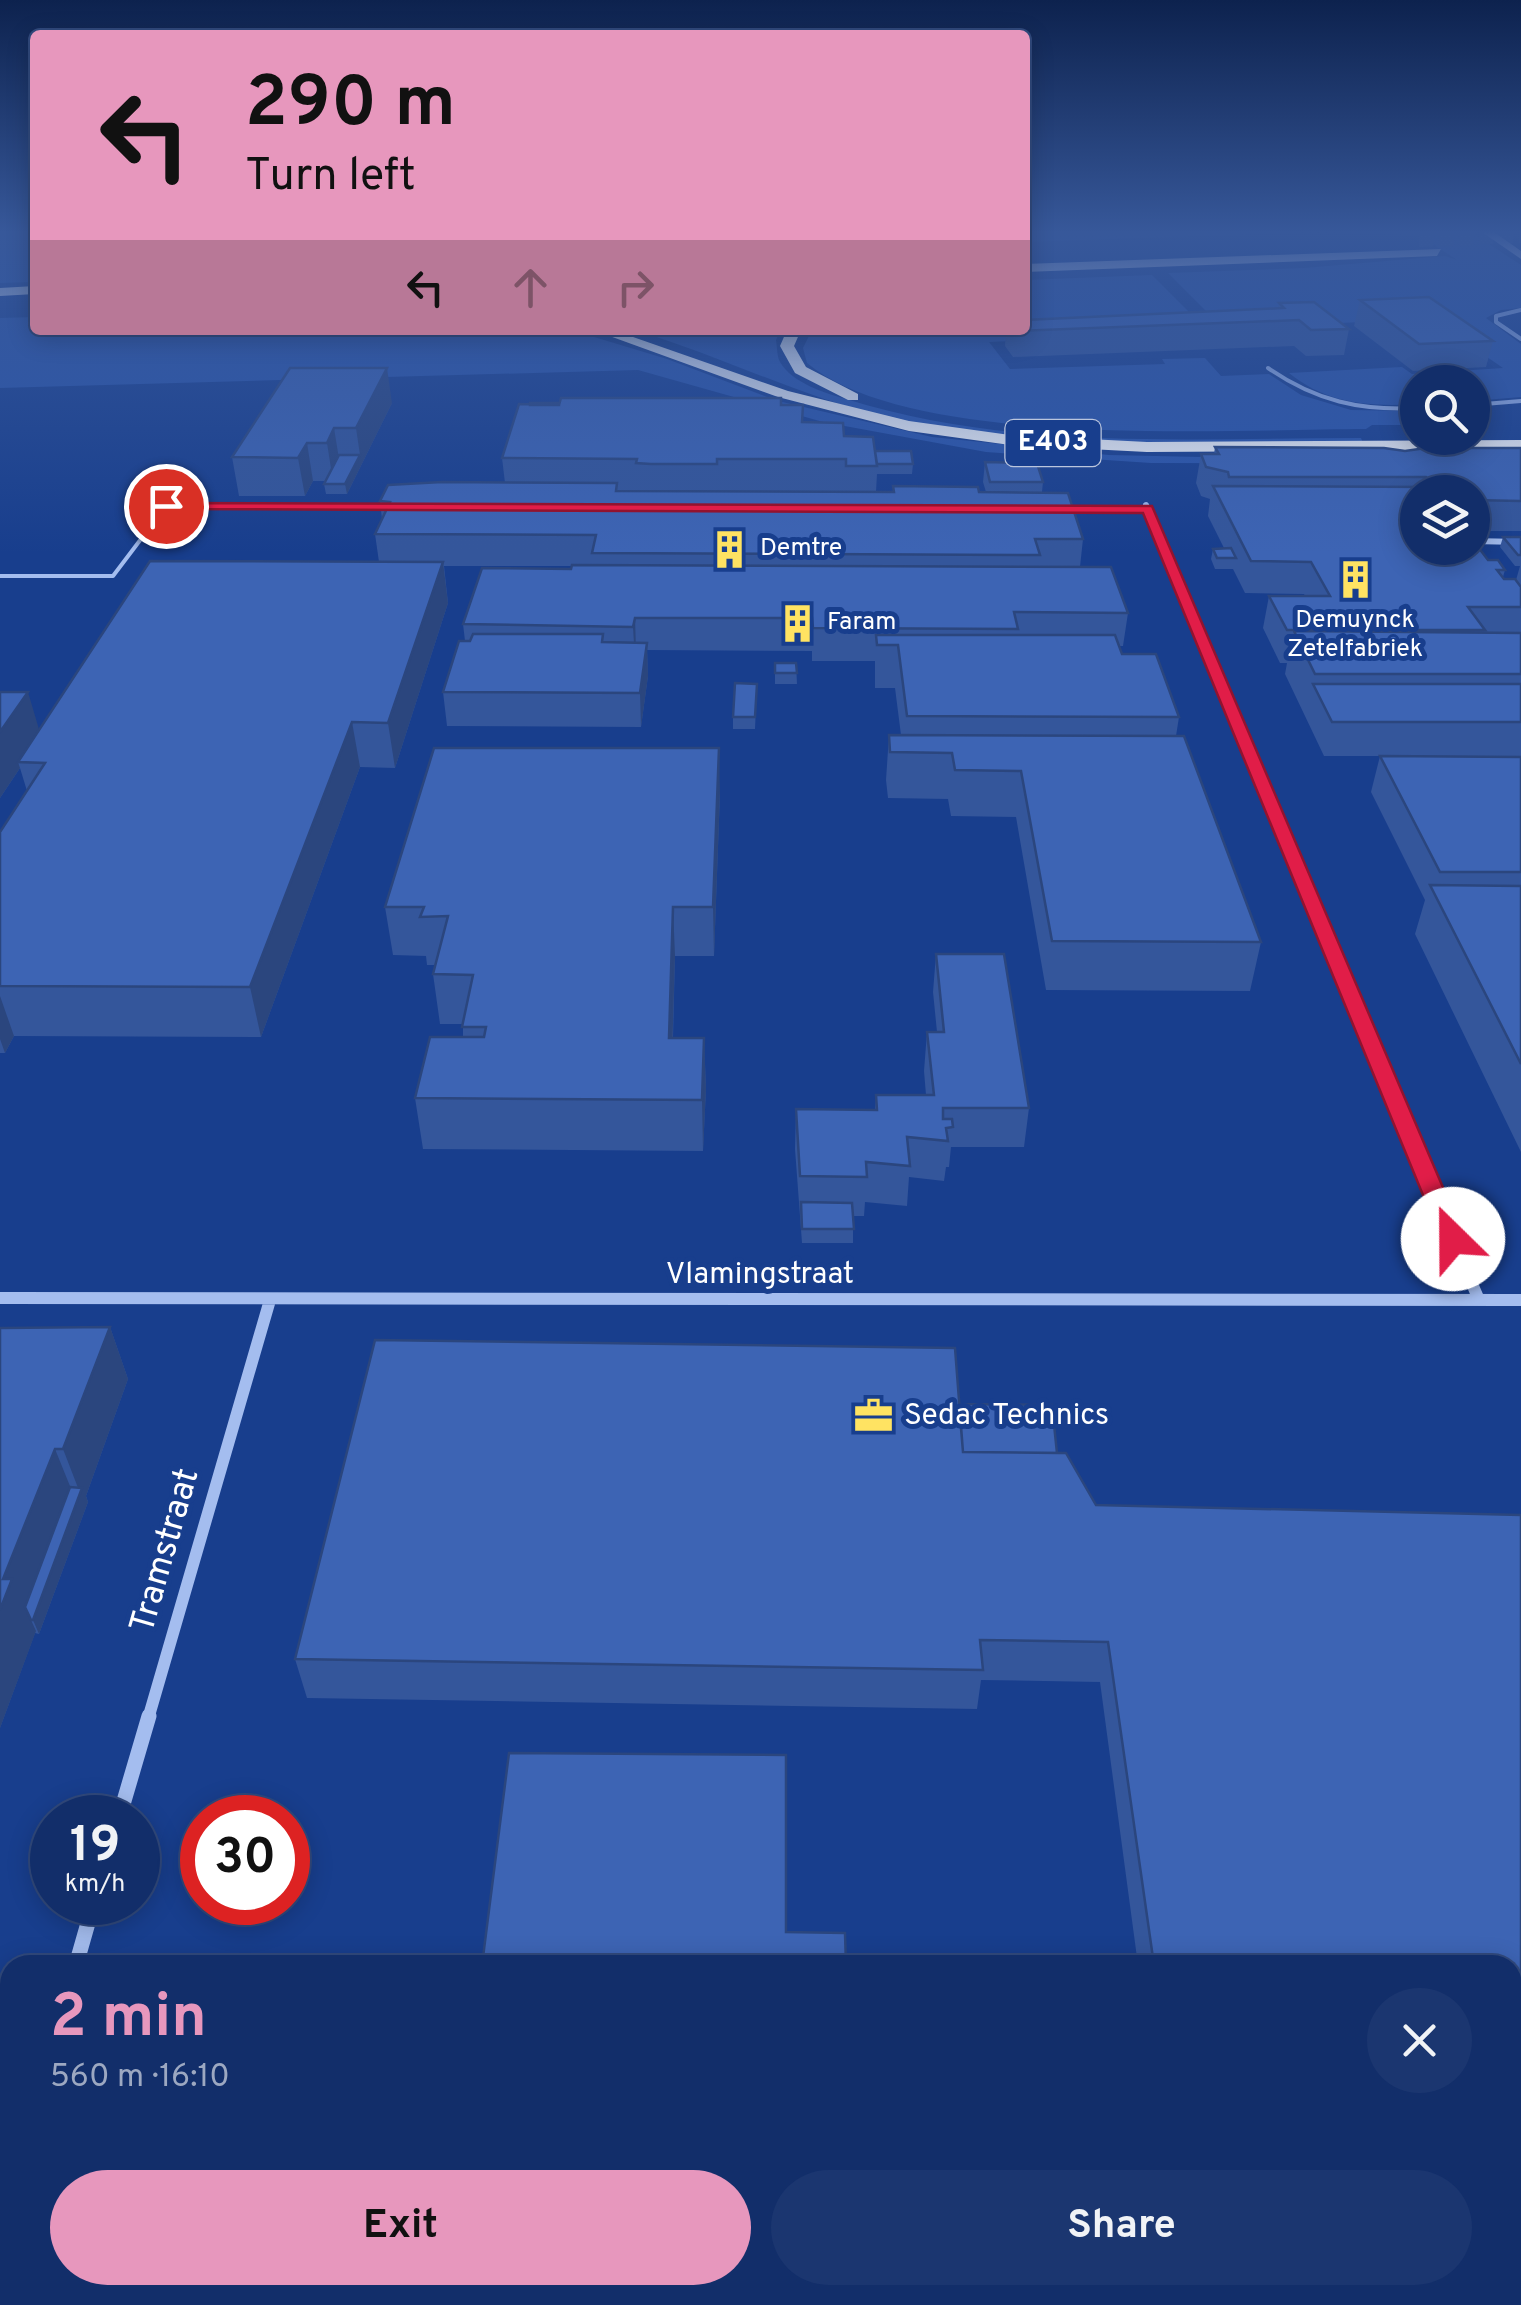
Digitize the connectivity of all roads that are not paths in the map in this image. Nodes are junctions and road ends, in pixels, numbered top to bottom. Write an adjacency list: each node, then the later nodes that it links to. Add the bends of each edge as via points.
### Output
1 (622, 338): 10 (highway, E403, via 801,399 909,426 1010,440 1147,447)
2 (791, 338): 7 (highway, E403, via 793,359 818,382 948,420 1101,433)
3 (1268, 368): 6 (lane, via 1320,400)
4 (1521, 401): 5 (lane)
5 (1490, 404)
6 (1400, 408)
7 (1400, 434)
8 (1490, 434): 9 (highway)
9 (1521, 434)
10 (1521, 444)
11 (1147, 507): 13 (lane); 19 (street)
12 (397, 508): 16 (lane, via 166,506 113,576)
13 (1061, 510)
14 (1490, 541): 15 (street)
15 (1521, 542)
16 (0, 576)
17 (0, 1298): 18 (street, Vlamingstraat)
18 (270, 1300): 19 (street, Vlamingstraat); 21 (street, Tramstraat)
19 (1479, 1300): 20 (street, Vlamingstraat)
20 (1521, 1300)
21 (126, 1795)
22 (87, 1925): 23 (street)
23 (79, 1955)

